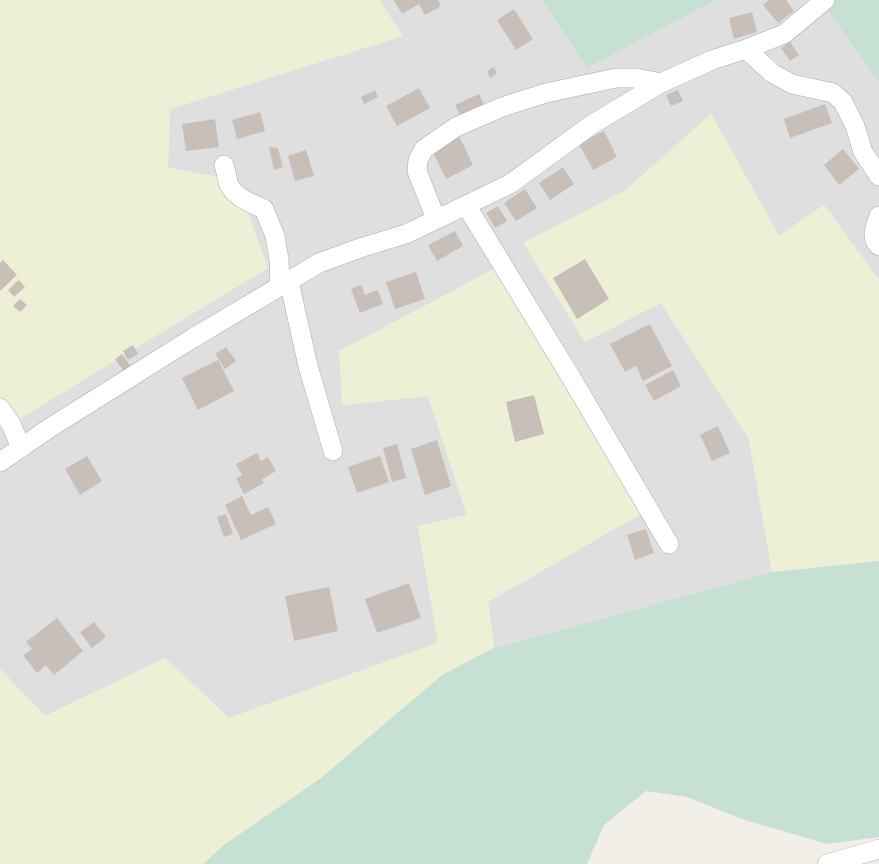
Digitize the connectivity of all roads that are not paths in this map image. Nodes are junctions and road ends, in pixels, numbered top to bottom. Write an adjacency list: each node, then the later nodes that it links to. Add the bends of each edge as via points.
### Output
1 (825, 0): 2 (street, via 784,34)
2 (746, 49): 3 (street, via 712,60); 5 (street, via 772,73 792,84 833,93 843,102 855,126 863,152)
3 (660, 83): 6 (street, via 591,125 510,184); 8 (street, via 636,78 616,78 546,93 502,107 456,127 424,149 418,160 417,171)
4 (224, 165): 10 (street, via 229,185 249,203 264,209 275,236)
5 (879, 176)
6 (466, 205): 8 (street); 15 (street)
7 (879, 216): 9 (street, via 873,235)
8 (436, 220): 10 (street, via 406,234 319,263)
9 (879, 246)
10 (284, 283): 12 (street); 13 (street)
11 (0, 408): 12 (street, via 11,424)
12 (21, 448): 14 (street)
13 (333, 451)
14 (0, 462)
15 (669, 544)
16 (879, 849): 17 (street)
17 (827, 864)

